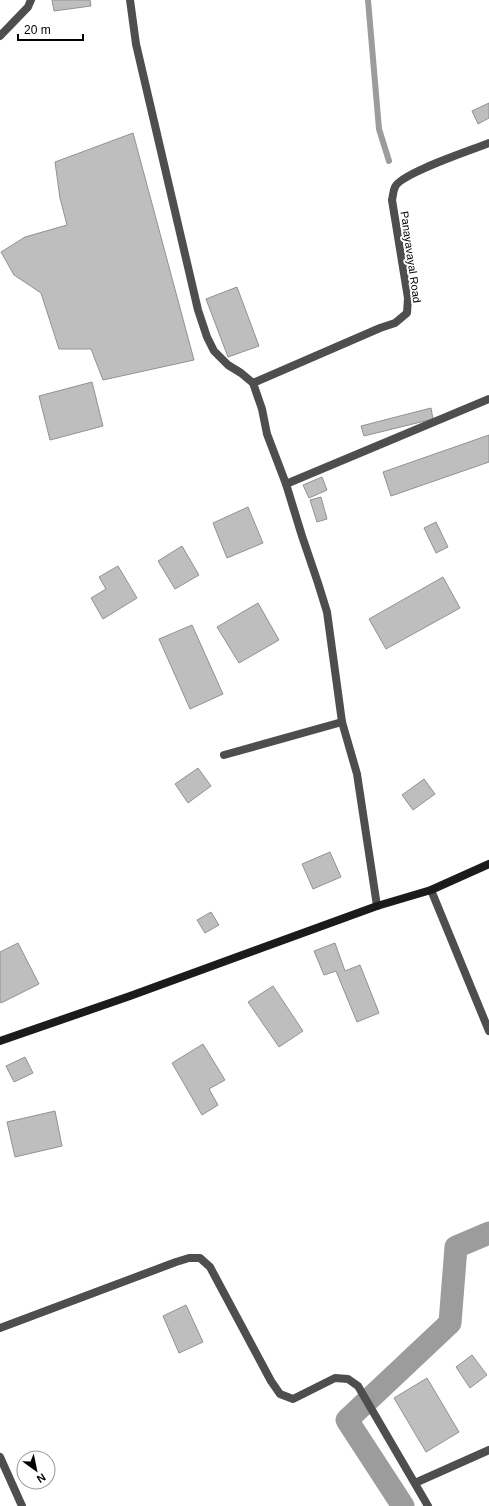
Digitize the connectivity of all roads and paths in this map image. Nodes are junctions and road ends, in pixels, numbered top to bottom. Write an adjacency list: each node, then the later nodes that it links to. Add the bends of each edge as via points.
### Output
1 (31, 0): 3 (street, via 28,8)
2 (130, 0): 5 (street, via 136,44 198,310 214,351)
3 (0, 36)
4 (489, 143): 5 (street, Panayavayal Road, via 416,172 395,186 392,200 408,298 407,313 395,323)
5 (253, 383): 7 (street, via 267,434)
6 (489, 399): 7 (street)
7 (286, 484): 8 (street, via 327,612)
8 (342, 722): 9 (street); 12 (street, via 357,774)
9 (224, 755)
10 (489, 864): 11 (street)
11 (431, 890): 12 (street); 13 (street)
12 (377, 906): 14 (street)
13 (489, 1031)
14 (0, 1040)
15 (0, 1328): 18 (street, via 176,1262 200,1258 210,1268 280,1394 293,1398 335,1378 348,1379 358,1386 368,1400)
16 (489, 1450): 18 (street)
17 (0, 1457): 19 (street)
18 (415, 1483): 20 (street)
19 (22, 1506)
20 (428, 1506)

